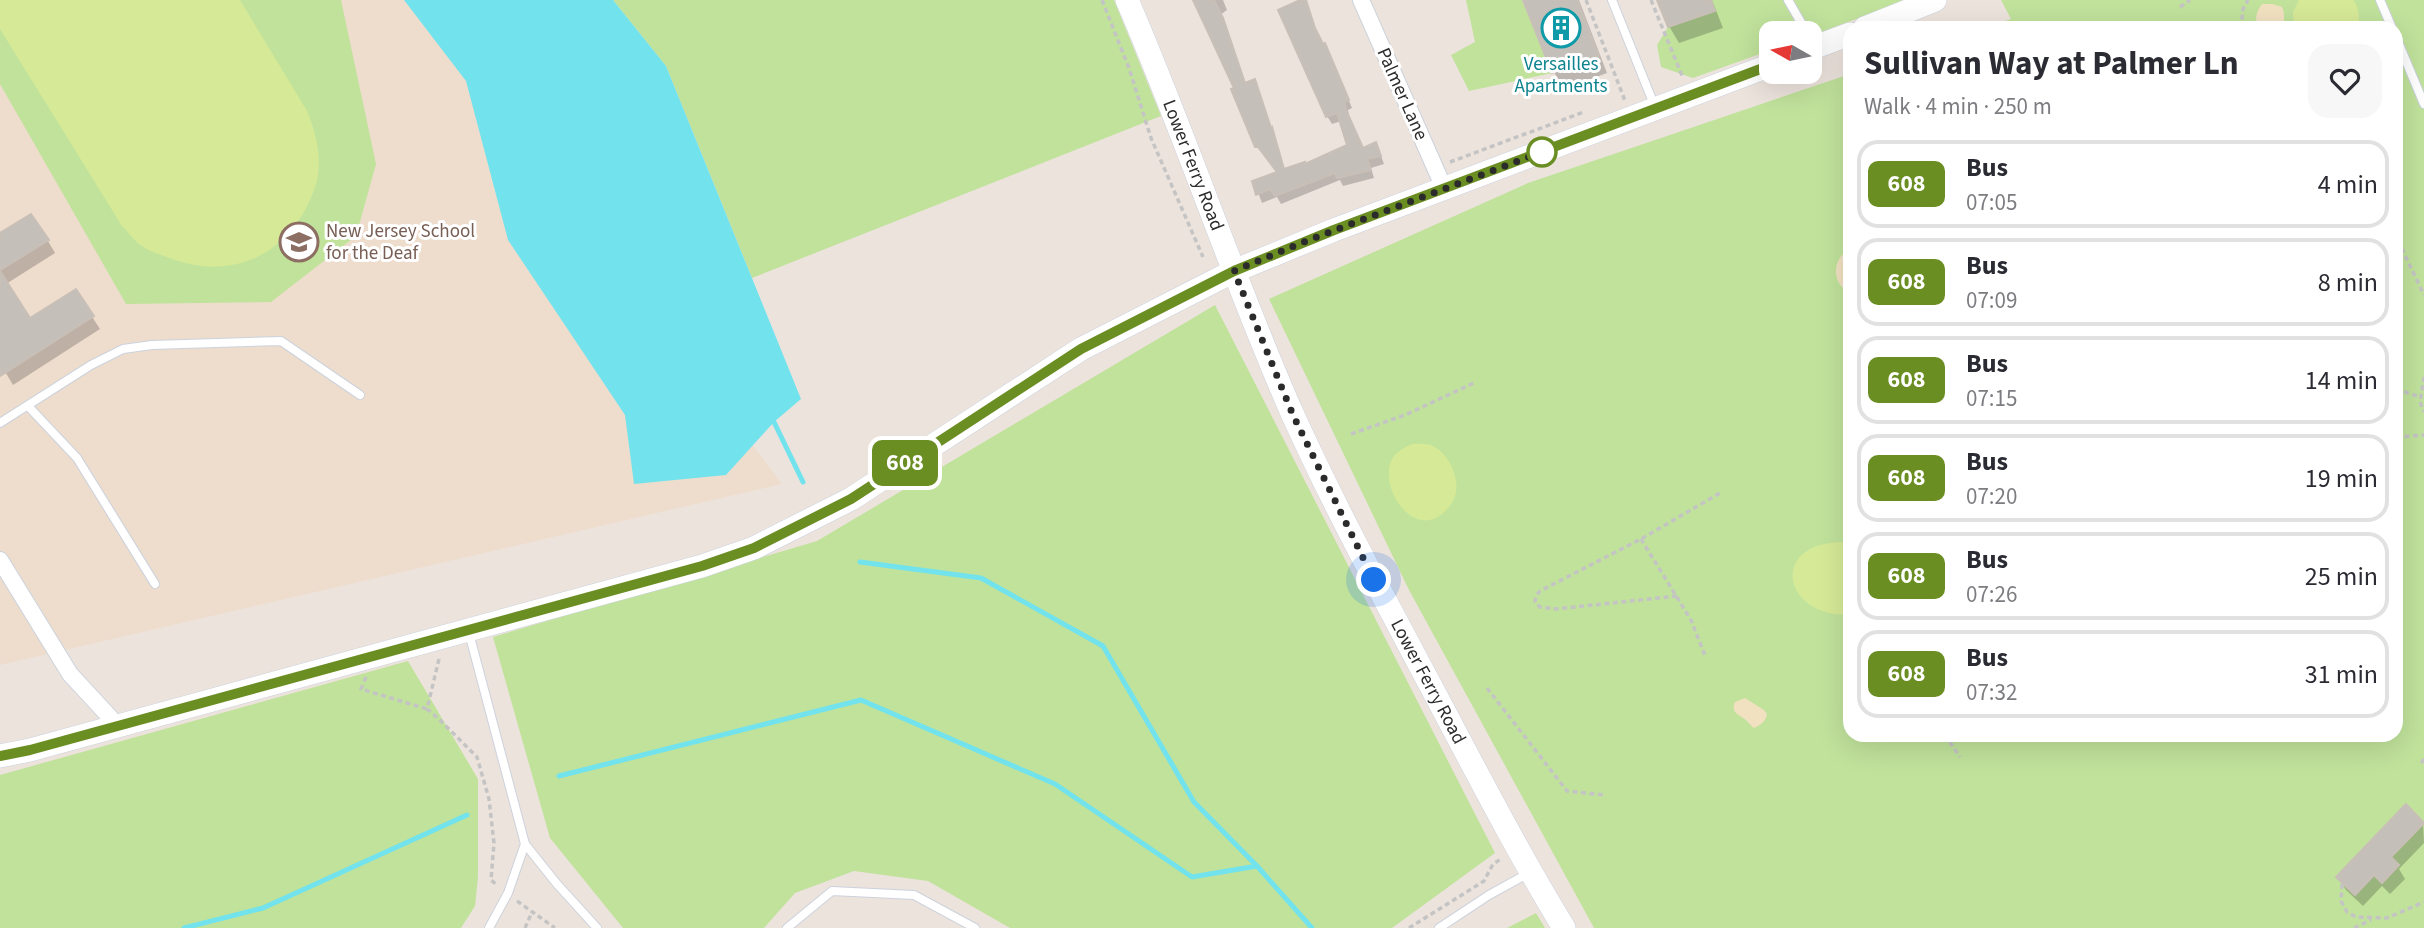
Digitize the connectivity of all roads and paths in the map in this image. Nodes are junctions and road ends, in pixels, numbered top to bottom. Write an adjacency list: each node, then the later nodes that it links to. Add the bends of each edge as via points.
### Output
1 (1102, 0): 29 (path, via 1151,138)
2 (1127, 0): 30 (main road, Lower Ferry Road, via 1165,86)
3 (1361, 0): 26 (street, Palmer Lane)
4 (1586, 0): 22 (path, via 1623,97)
5 (1612, 0): 24 (lane)
6 (1651, 0): 21 (path)
7 (1788, 0): 13 (lane)
8 (1935, 0): 14 (main road)
9 (2190, 0): 12 (path)
10 (2248, 0): 15 (path)
11 (2380, 0): 16 (lane)
12 (2180, 7)
13 (1799, 21)
14 (1882, 21)
15 (2242, 21)
16 (2389, 21)
17 (1843, 35): 18 (main road)
18 (1822, 40)
19 (2403, 54): 23 (lane)
20 (1759, 70): 24 (main road)
21 (1682, 78)
22 (1611, 102)
23 (2424, 104)
24 (1656, 110): 27 (main road)
25 (1586, 111): 26 (path)
26 (1435, 167): 27 (street, Palmer Lane)
27 (1444, 188): 30 (main road)
28 (2403, 251): 31 (path)
29 (1203, 257)
30 (1234, 271): 48 (main road, via 1081,349 851,499 754,548); 60 (main road, Lower Ferry Road, via 1293,415 1356,544)
31 (2424, 295)
32 (2424, 377): 36 (path)
33 (1476, 382): 40 (path)
34 (2403, 391): 36 (path)
35 (360, 395): 37 (lane, via 281,341 152,345 124,349 91,365)
36 (2420, 397): 38 (path)
37 (28, 406): 39 (lane); 46 (lane, via 77,458)
38 (2424, 411)
39 (0, 423)
40 (1350, 434)
41 (2424, 435): 42 (path)
42 (2403, 436)
43 (1720, 493): 44 (path)
44 (1641, 539): 47 (path); 47 (path, via 1540,591 1535,602 1556,609)
45 (0, 560): 54 (street, via 70,674)
46 (155, 584)
47 (1677, 596): 51 (path)
48 (468, 630): 49 (main road); 59 (lane)
49 (436, 639): 50 (main road); 53 (path, via 439,659)
50 (376, 656): 53 (path, via 360,689); 54 (main road)
51 (1706, 658)
52 (1488, 688): 58 (path, via 1567,791)
53 (427, 709): 63 (path, via 477,757 489,799 494,843 491,880)
54 (118, 726): 56 (main road)
55 (1950, 742): 57 (path)
56 (0, 756)
57 (1960, 757)
58 (1604, 795)
59 (524, 844): 63 (lane); 70 (lane)
60 (1518, 850): 61 (main road, Lower Ferry Road); 73 (path, via 1493,864 1484,881)
61 (1530, 872): 74 (lane); 75 (main road, Lower Ferry Road)
62 (2342, 884): 66 (path, via 2341,901 2347,912)
63 (508, 893): 65 (path); 67 (lane)
64 (2424, 902): 66 (path, via 2400,914)
65 (533, 912): 68 (path); 69 (path)
66 (2372, 919): 76 (path)
67 (489, 928)
68 (525, 928)
69 (555, 928)
70 (597, 928)
71 (787, 928): 72 (lane, via 832,891 914,895)
72 (975, 928)
73 (1409, 928)
74 (1439, 928)
75 (1564, 928)
76 (2354, 928)

